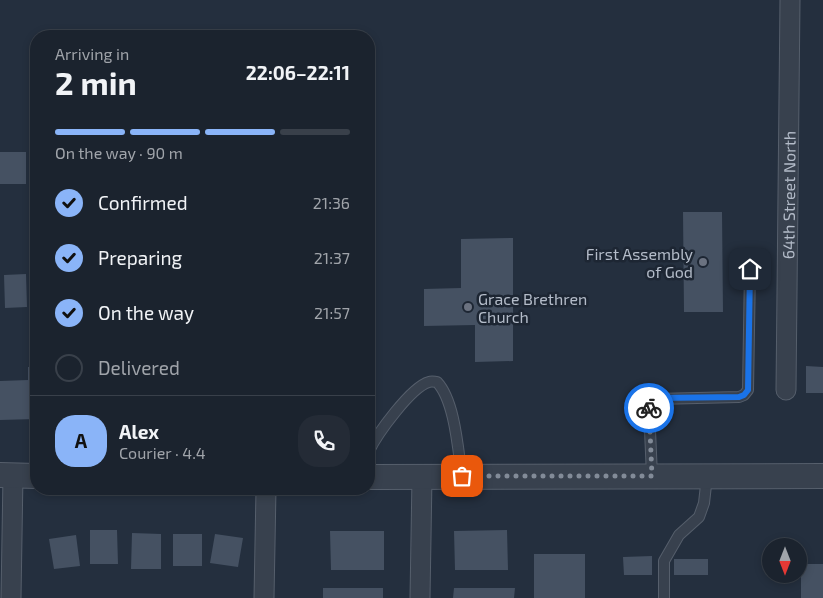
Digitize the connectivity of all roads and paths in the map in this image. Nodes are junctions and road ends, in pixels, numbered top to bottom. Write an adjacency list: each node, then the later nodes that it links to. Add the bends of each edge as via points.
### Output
1 (790, 0): 3 (street, 64th Street North)
2 (750, 269): 9 (lane, via 748,390 739,397 656,398 651,402)
3 (786, 390)
4 (375, 437): 8 (lane, via 416,391 429,382 438,382 444,389 455,427)
5 (6, 475): 6 (street); 14 (street)
6 (30, 476)
7 (422, 476): 8 (street); 12 (street); 16 (street)
8 (462, 476): 9 (street)
9 (652, 476): 10 (street)
10 (706, 476): 11 (street); 17 (lane, via 704,503 699,517 679,535 664,561)
11 (823, 476)
12 (375, 477)
13 (266, 495): 15 (street)
14 (11, 598)
15 (264, 598)
16 (420, 598)
17 (664, 598)

